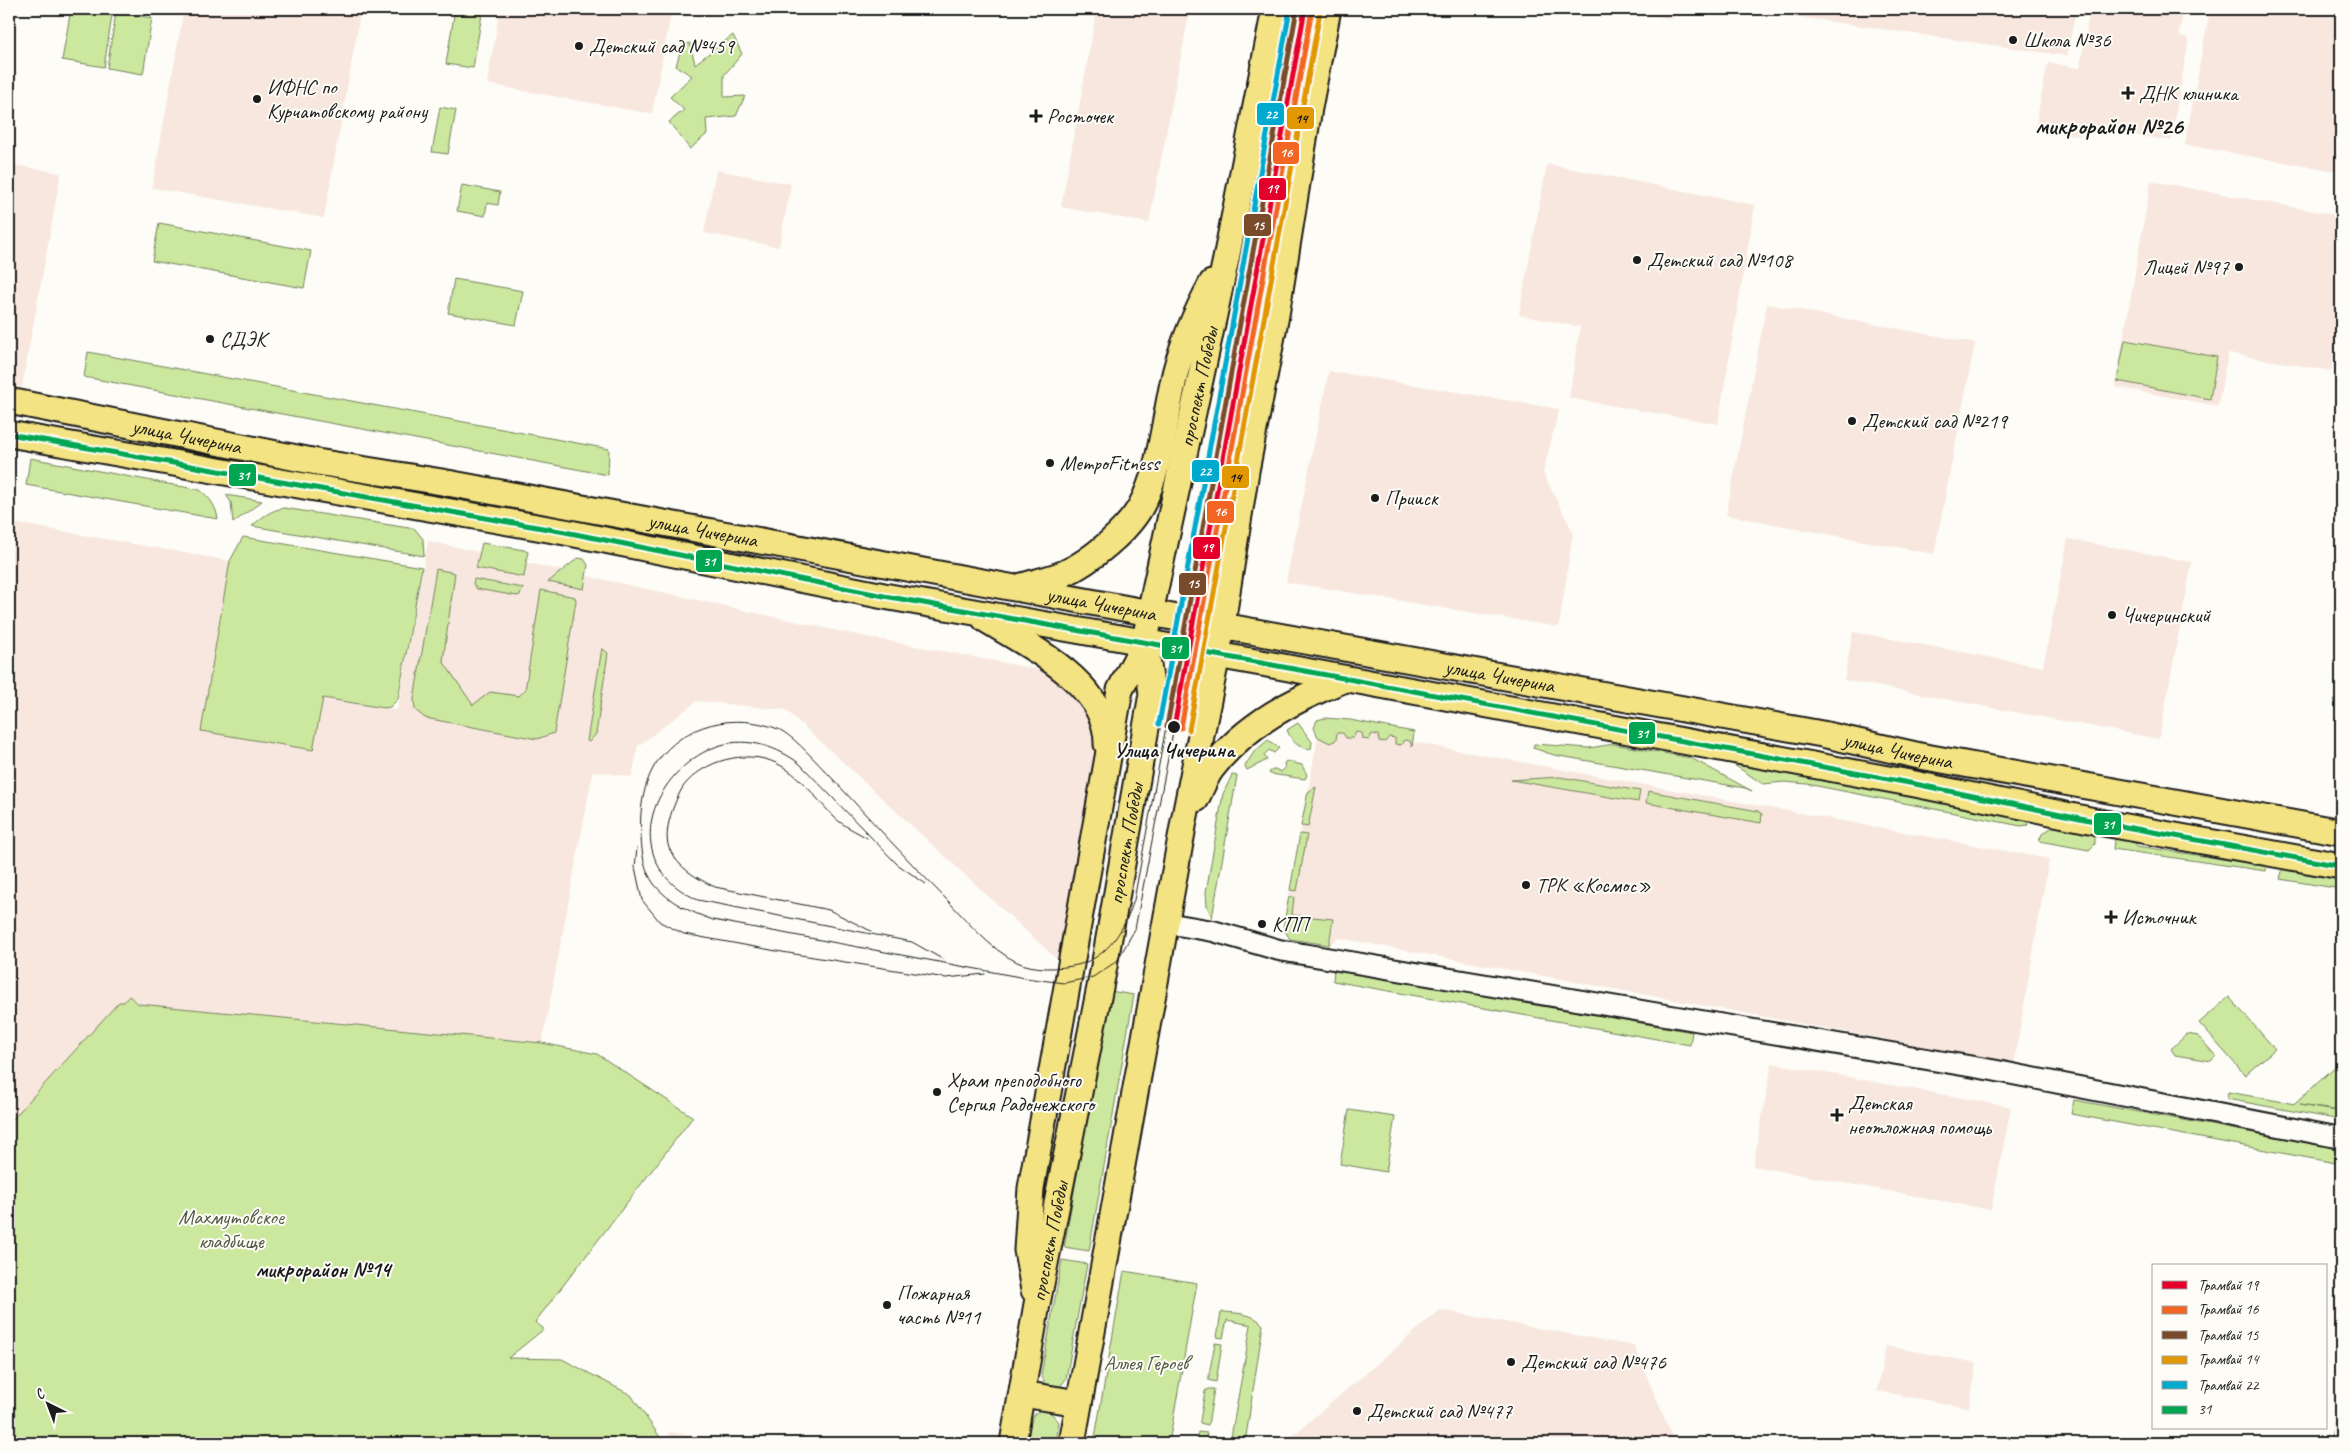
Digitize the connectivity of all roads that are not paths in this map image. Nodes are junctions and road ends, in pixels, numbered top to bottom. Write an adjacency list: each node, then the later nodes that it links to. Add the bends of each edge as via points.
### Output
1 (1275, 9): 3 (main road, проспект Победы)
2 (1328, 9): 11 (main road, via 1246,470)
3 (1226, 259): 8 (main road, via 1197,311 1176,369 1154,470 1141,506 1109,542 1067,572); 10 (main road, проспект Победы)
4 (9, 402): 6 (main road, улица Чичерина, via 317,462)
5 (9, 434): 7 (main road, улица Чичерина)
6 (442, 482): 7 (main road); 8 (main road, улица Чичерина)
7 (440, 509): 9 (main road, улица Чичерина)
8 (1014, 588): 10 (main road, улица Чичерина)
9 (973, 612): 12 (main road, улица Чичерина); 16 (main road, via 1065,670 1091,697 1105,726)
10 (1150, 613): 11 (main road, улица Чичерина); 12 (main road, проспект Победы)
11 (1222, 626): 13 (main road); 15 (main road, улица Чичерина, via 1822,734)
12 (1145, 642): 13 (main road, улица Чичерина); 16 (main road, via 1120,690); 23 (main road, проспект Победы, via 1152,694 1104,972)
13 (1217, 655): 14 (main road, улица Чичерина); 18 (main road)
14 (1345, 678): 17 (main road, улица Чичерина); 18 (main road, via 1271,715 1243,736 1212,769)
15 (1920, 756): 17 (main road); 19 (main road, улица Чичерина)
16 (1107, 764): 23 (main road, via 1030,1188 1027,1250)
17 (1915, 784): 20 (main road, улица Чичерина, via 2109,824)
18 (1184, 821): 21 (main road)
19 (2341, 832)
20 (2341, 866)
21 (1166, 923): 22 (street, via 1213,931 1279,950 1992,1070); 25 (main road)
22 (2341, 1138)
23 (1037, 1304): 24 (main road, проспект Победы)
24 (1022, 1394): 25 (main road); 26 (main road, проспект Победы)
25 (1079, 1403): 27 (main road)
26 (1012, 1443)
27 (1072, 1443)

